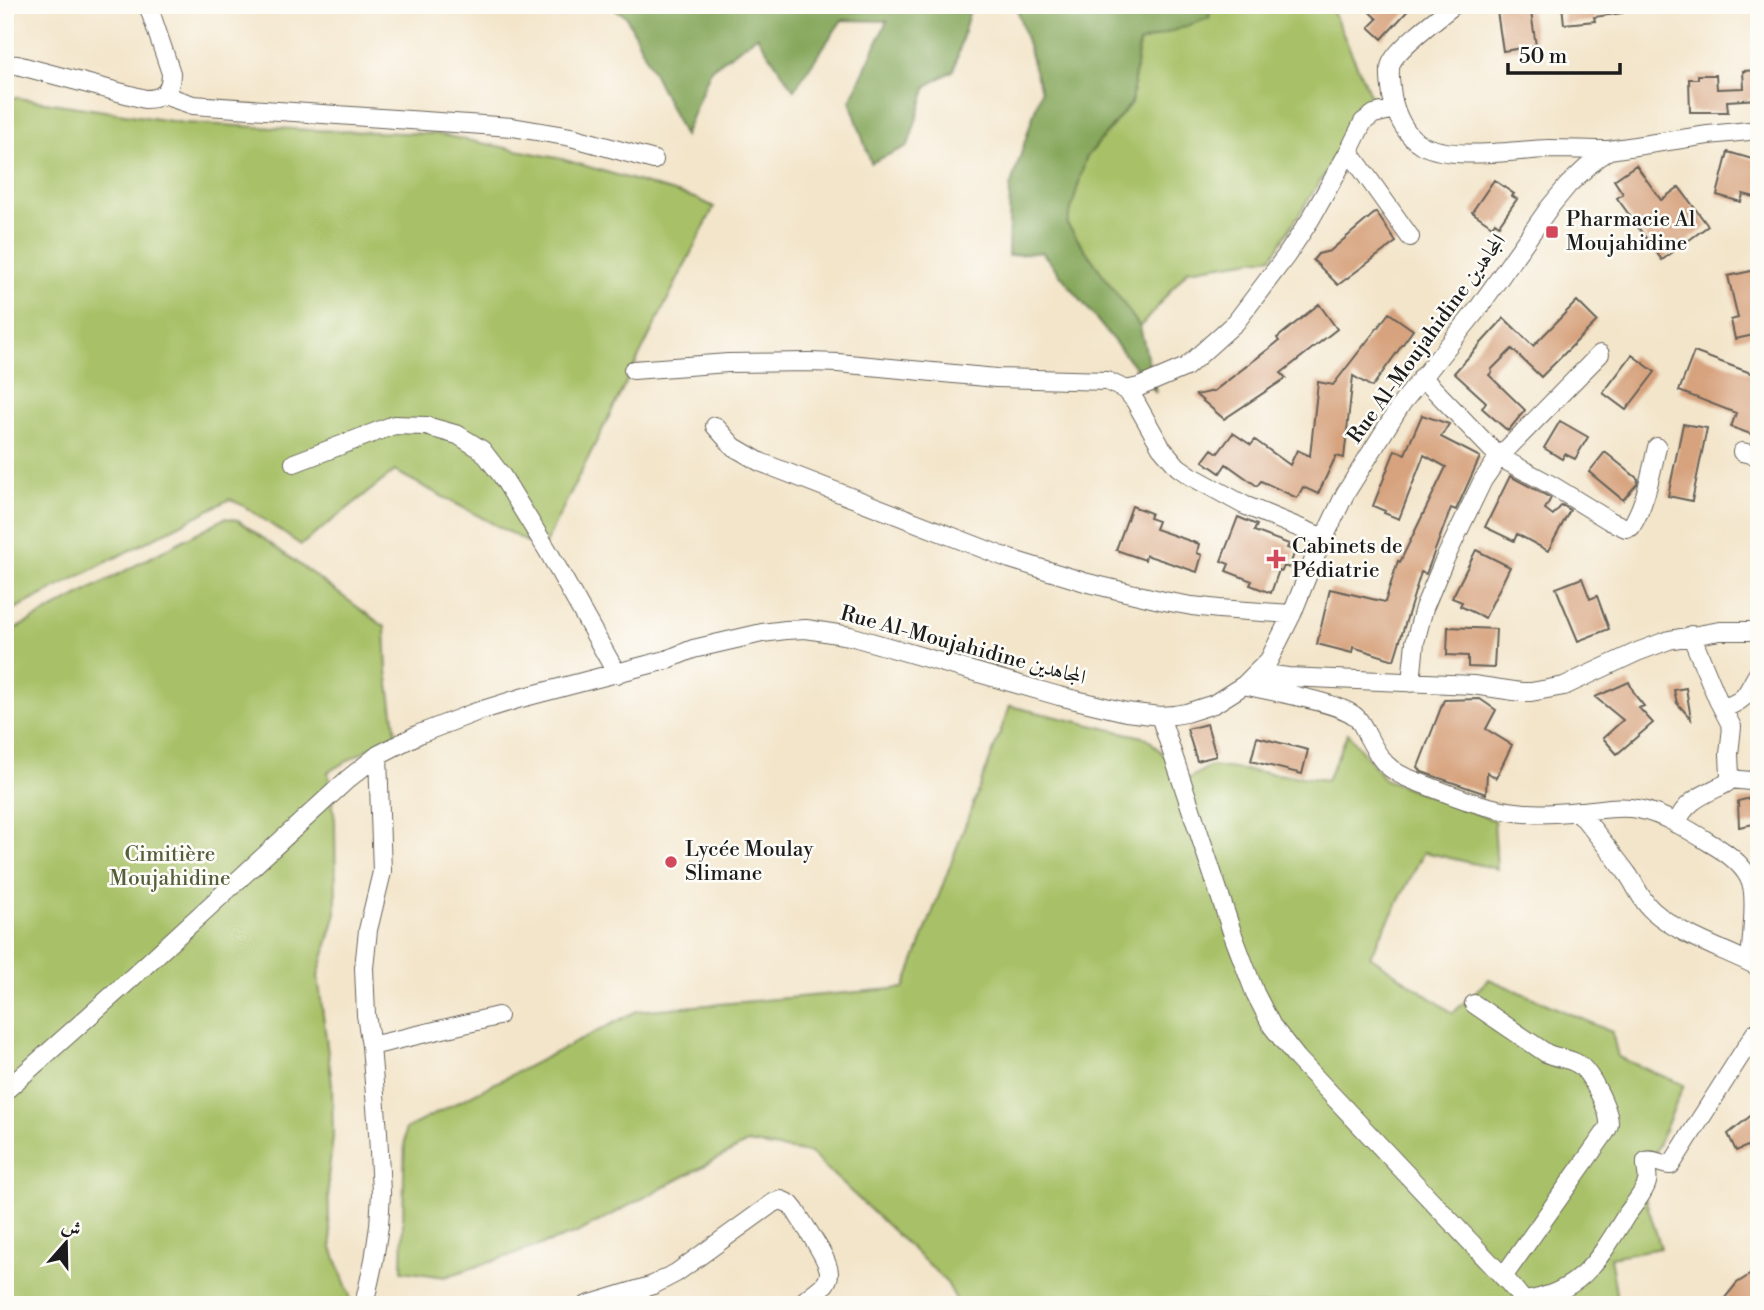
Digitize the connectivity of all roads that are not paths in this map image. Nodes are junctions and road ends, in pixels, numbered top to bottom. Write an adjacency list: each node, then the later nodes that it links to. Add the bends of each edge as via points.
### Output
1 (148, 5): 4 (street, via 171,73)
2 (1454, 5): 5 (street, via 1392,62)
3 (5, 64): 4 (street, via 145,99)
4 (163, 96): 9 (street, via 194,105 536,130)
5 (1394, 109): 7 (street, via 1363,122); 8 (street, via 1413,138 1438,150)
6 (1759, 130): 8 (street)
7 (1349, 150): 10 (street); 14 (street, via 1310,220 1236,322 1186,367)
8 (1609, 150): 13 (street, Rue Al-Moujahidine المجاهدين, via 1549,208 1477,310)
9 (654, 160)
10 (1410, 237)
11 (1600, 354): 17 (street)
12 (633, 370): 14 (street, via 738,362 838,363 996,378 1107,381)
13 (1422, 377): 17 (street); 19 (street, Rue Al-Moujahidine المجاهدين, via 1345,494)
14 (1126, 390): 19 (street, via 1178,467 1244,505)
15 (715, 426): 20 (street, via 734,447 774,469 1037,568 1164,601)
16 (1657, 447): 17 (street, via 1643,501 1631,527 1626,528)
17 (1499, 457): 26 (street, via 1483,480 1430,593 1418,629)
18 (294, 463): 24 (street, via 394,425 426,426 458,435 482,450 548,551)
19 (1324, 538): 20 (street, Rue Al-Moujahidine المجاهدين)
20 (1292, 614): 25 (street, Rue Al-Moujahidine المجاهدين, via 1269,660)
21 (1759, 631): 22 (street)
22 (1691, 635): 26 (street, via 1657,643 1573,682 1541,691); 27 (street)
23 (1759, 672): 27 (street, via 1745,697)
24 (617, 674): 28 (street, Rue Al-Moujahidine المجاهدين, via 731,639 806,629 850,636 1107,709); 29 (street, Rue Al-Moujahidine المجاهدين, via 476,712)
25 (1251, 679): 26 (street); 28 (street, Rue Al-Moujahidine المجاهدين, via 1214,704); 32 (street, via 1349,711 1384,764 1412,780 1504,810)
26 (1411, 683)
27 (1724, 708): 31 (street, via 1732,727)
28 (1160, 716): 40 (street, via 1233,935 1266,1016 1297,1058)
29 (379, 755): 38 (street, via 382,872 363,968); 39 (street, Rue Al-Moujahidine المجاهدين)
30 (1759, 778): 31 (street)
31 (1730, 779): 33 (street, via 1694,800)
32 (1579, 811): 33 (street, via 1640,809); 34 (street, via 1655,913)
33 (1676, 824): 34 (street, via 1713,844 1747,874 1753,887)
34 (1754, 964)
35 (1474, 1004): 40 (street, via 1552,1056 1583,1068 1609,1118 1605,1133)
36 (498, 1016): 38 (street)
37 (1759, 1030): 41 (street, via 1671,1165 1646,1161 1647,1183 1585,1275 1562,1290)
38 (372, 1046): 42 (street, via 381,1193)
39 (5, 1091)
40 (1503, 1277): 41 (street)
41 (1525, 1303)
42 (364, 1305)
43 (587, 1305): 44 (street, via 676,1273 781,1200 795,1210 829,1271 825,1284)
44 (799, 1305)

